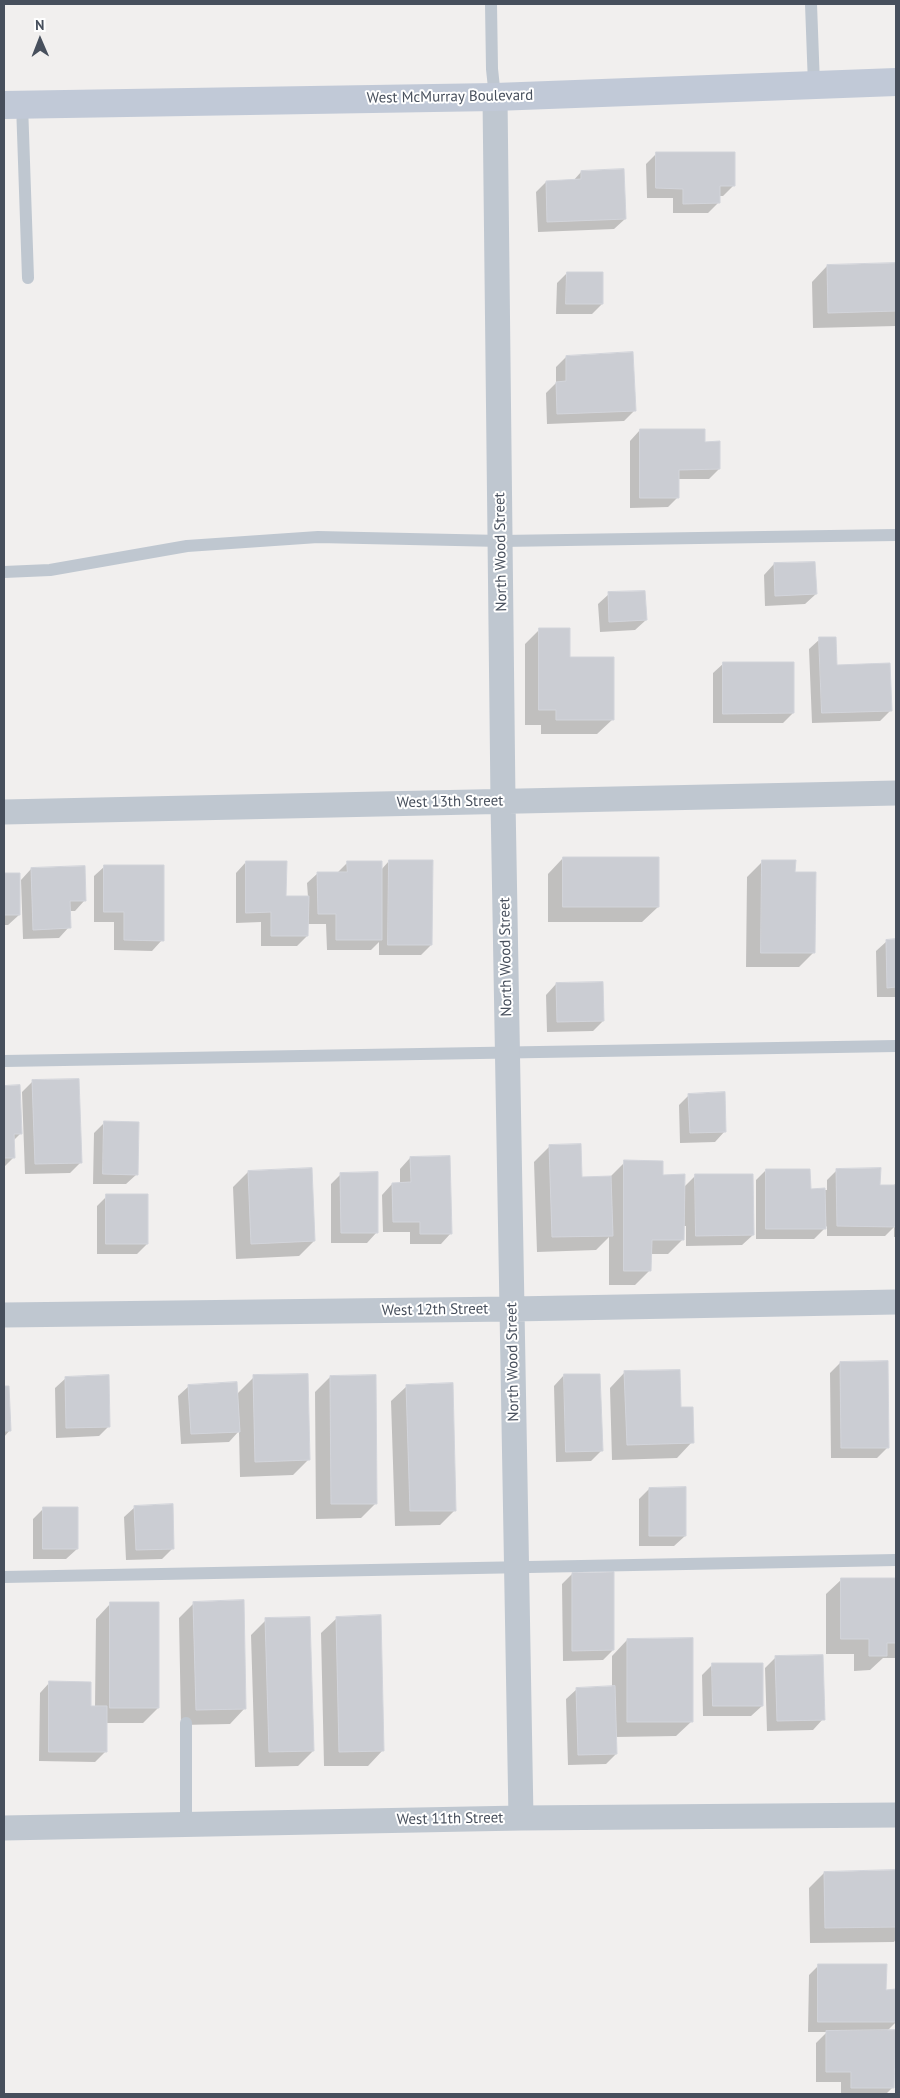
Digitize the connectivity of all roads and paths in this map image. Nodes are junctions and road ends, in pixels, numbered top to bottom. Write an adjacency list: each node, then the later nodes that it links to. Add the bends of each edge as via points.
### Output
1 (490, 4): 5 (lane)
2 (811, 4): 4 (lane)
3 (896, 82): 4 (street, West McMurray Boulevard)
4 (814, 85): 5 (street, West McMurray Boulevard)
5 (495, 97): 6 (street, West McMurray Boulevard); 9 (street, North Wood Street)
6 (13, 104): 7 (lane)
7 (28, 278)
8 (896, 534): 9 (lane)
9 (501, 541): 10 (lane, via 318,537 187,546 50,570); 12 (street, North Wood Street)
10 (4, 572)
11 (896, 793): 12 (street, West 13th Street)
12 (503, 801): 13 (street, West 13th Street); 15 (street, North Wood Street)
13 (4, 812)
14 (896, 1046): 15 (lane)
15 (508, 1053): 16 (lane); 18 (street, North Wood Street)
16 (4, 1061)
17 (896, 1302): 18 (street, West 12th Street)
18 (512, 1309): 19 (street, West 12th Street); 21 (street, North Wood Street)
19 (4, 1315)
20 (896, 1560): 21 (lane)
21 (517, 1568): 22 (lane); 25 (street, North Wood Street)
22 (4, 1577)
23 (186, 1723): 26 (lane)
24 (896, 1815): 25 (street, West 11th Street)
25 (521, 1818): 26 (street, West 11th Street)
26 (186, 1824): 27 (street, West 11th Street)
27 (4, 1828)

